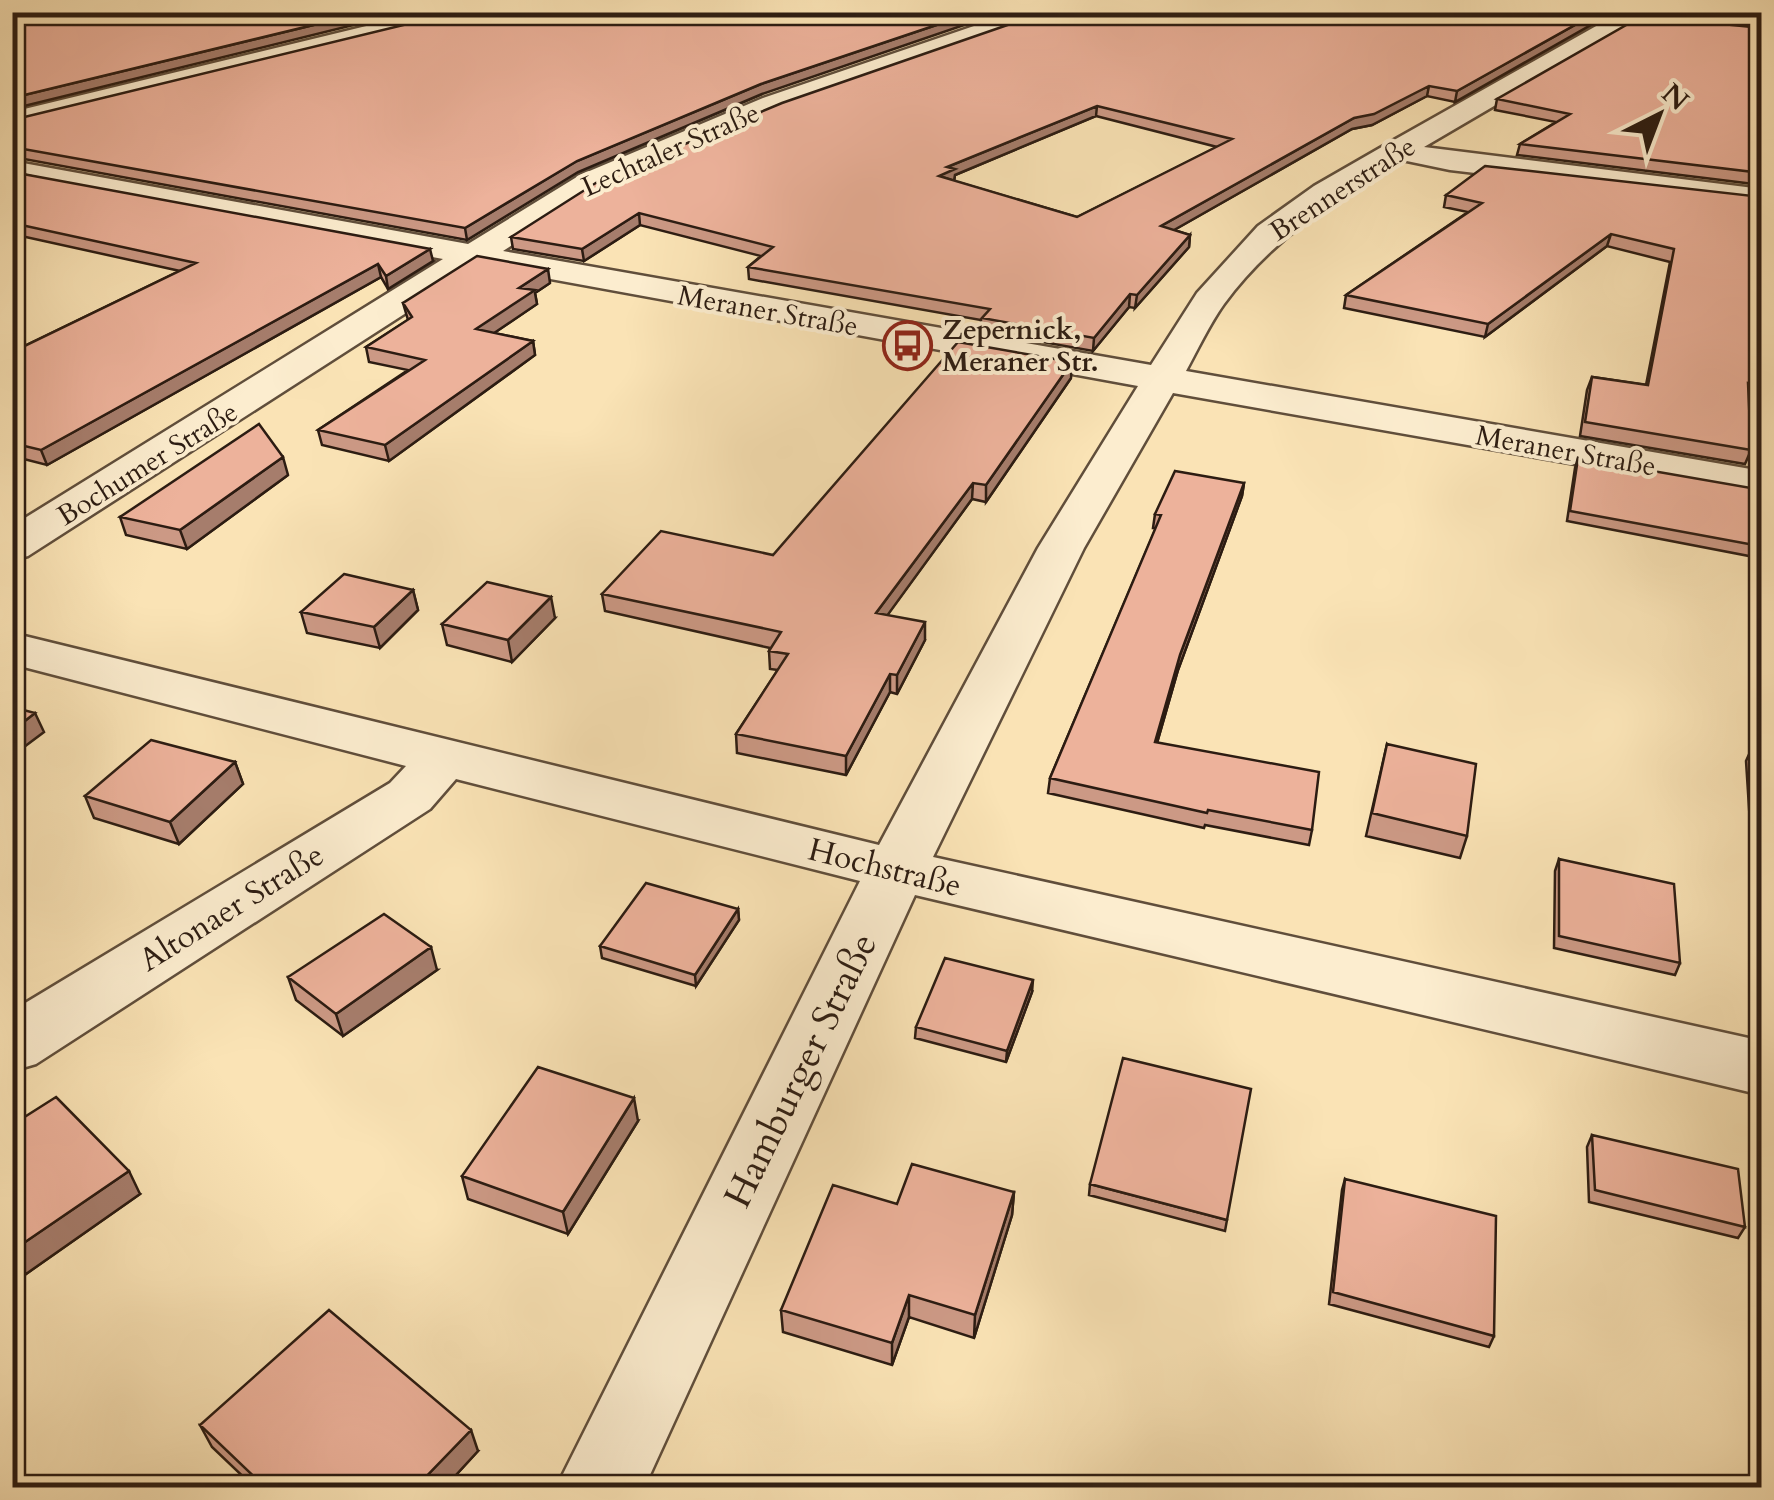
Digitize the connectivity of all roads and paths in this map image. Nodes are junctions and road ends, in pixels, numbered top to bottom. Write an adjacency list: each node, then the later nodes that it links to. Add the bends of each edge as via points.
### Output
1 (454, 12): 5 (street)
2 (1039, 12): 9 (street, Lechtaler Straße, via 772,104 591,181)
3 (1628, 14): 4 (street); 6 (street, Brennerstraße)
4 (1762, 27)
5 (12, 120)
6 (1397, 150): 8 (street); 10 (street, Brennerstraße, via 1325,192 1250,251)
7 (12, 170): 9 (street, Meraner Straße)
8 (1762, 198)
9 (474, 256): 10 (street, Meraner Straße); 11 (street, Lechtaler Straße)
10 (1158, 379): 12 (street, Meraner Straße); 14 (street, Brennerstraße)
11 (280, 380): 13 (street, Bochumer Straße)
12 (1762, 484)
13 (12, 546)
14 (1061, 548): 17 (street, Hamburger Straße)
15 (12, 648): 16 (street, Hochstraße)
16 (442, 760): 17 (street, Hochstraße); 18 (street, Altonaer Straße, via 410,796)
17 (896, 870): 19 (street, Hochstraße); 20 (street, Hamburger Straße)
18 (12, 1045)
19 (1762, 1068)
20 (599, 1488)

